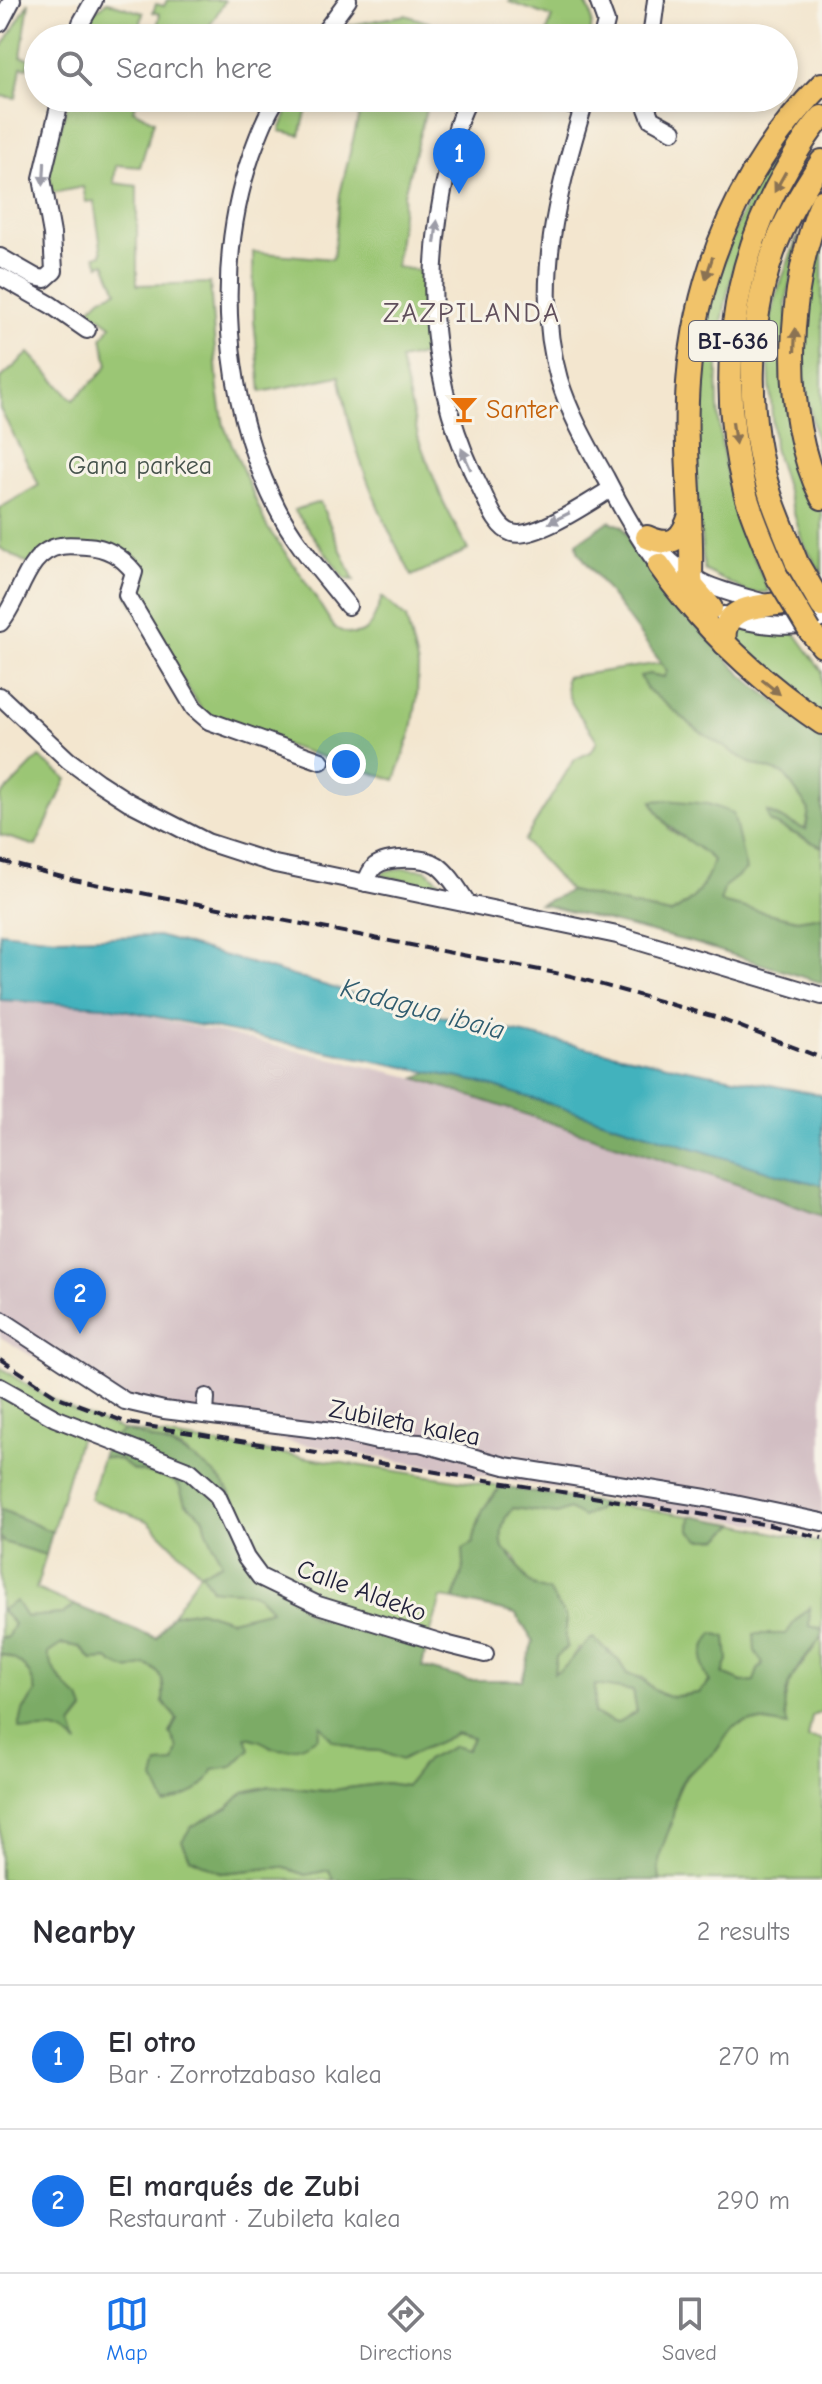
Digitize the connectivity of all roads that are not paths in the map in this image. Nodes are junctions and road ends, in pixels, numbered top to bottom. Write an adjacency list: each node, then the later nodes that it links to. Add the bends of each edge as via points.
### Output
1 (12, 0): 6 (street)
2 (94, 0): 7 (street)
3 (348, 0): 8 (street)
4 (598, 0): 9 (street)
5 (656, 0): 10 (street)
6 (0, 23)
7 (81, 24)
8 (330, 24)
9 (606, 24)
10 (653, 24)
11 (822, 84): 12 (highway, one-way to 12)
12 (798, 110)
13 (57, 112): 23 (street, one-way to 23, via 42,170 54,271 45,279 35,277)
14 (270, 112): 34 (street, via 246,170 235,226 229,286 235,368 247,432 277,510)
15 (465, 112): 26 (street, one-way to 15, via 527,533 512,533 497,521 461,447 443,391 433,275 440,203)
16 (582, 112): 26 (street, via 549,241 549,326 568,405)
17 (648, 112): 20 (street)
18 (797, 112): 28 (highway, one-way to 28, via 757,165 706,275 688,385)
19 (822, 117): 38 (highway, BI-636, one-way to 38, bridge, via 784,173 760,222 737,297 730,396 745,493 778,578)
20 (673, 131)
21 (822, 161): 35 (highway, BI-636, bridge, via 773,252 755,338 754,389 769,492 797,563)
22 (822, 201): 27 (highway, one-way to 22, via 794,389 798,282)
23 (0, 257)
24 (0, 276): 25 (street)
25 (87, 330)
26 (611, 489): 29 (street)
27 (822, 498)
28 (690, 514): 29 (highway, via 685,532 675,540 659,542); 31 (highway)
29 (642, 533): 30 (street); 31 (street)
30 (659, 565): 36 (street, via 688,594); 39 (highway)
31 (691, 578): 33 (street, via 765,603); 36 (highway, via 700,597)
32 (822, 597): 33 (street, via 805,604)
33 (784, 603): 36 (highway)
34 (348, 606)
35 (822, 606)
36 (721, 613): 38 (street, via 763,625 813,624); 39 (highway)
37 (0, 623): 42 (street, via 44,552 60,546 96,546 122,556 134,572 127,595 194,708 209,721)
38 (818, 632)
39 (725, 644): 41 (highway, one-way to 41)
40 (0, 696): 43 (street, via 68,760 169,824 242,854)
41 (822, 723)
42 (321, 761)
43 (366, 883): 44 (street); 44 (street, via 380,864 410,858 431,862)
44 (468, 904): 45 (street, via 617,935)
45 (822, 996)
46 (0, 1319): 49 (street, Zubileta kalea, via 125,1401)
47 (0, 1387): 51 (street, Calle Aldeko, via 55,1418 190,1471 217,1495 260,1577 318,1605)
48 (206, 1397): 49 (street)
49 (205, 1415): 50 (street, Zubileta kalea, via 420,1443 505,1466)
50 (822, 1522)
51 (485, 1654)

